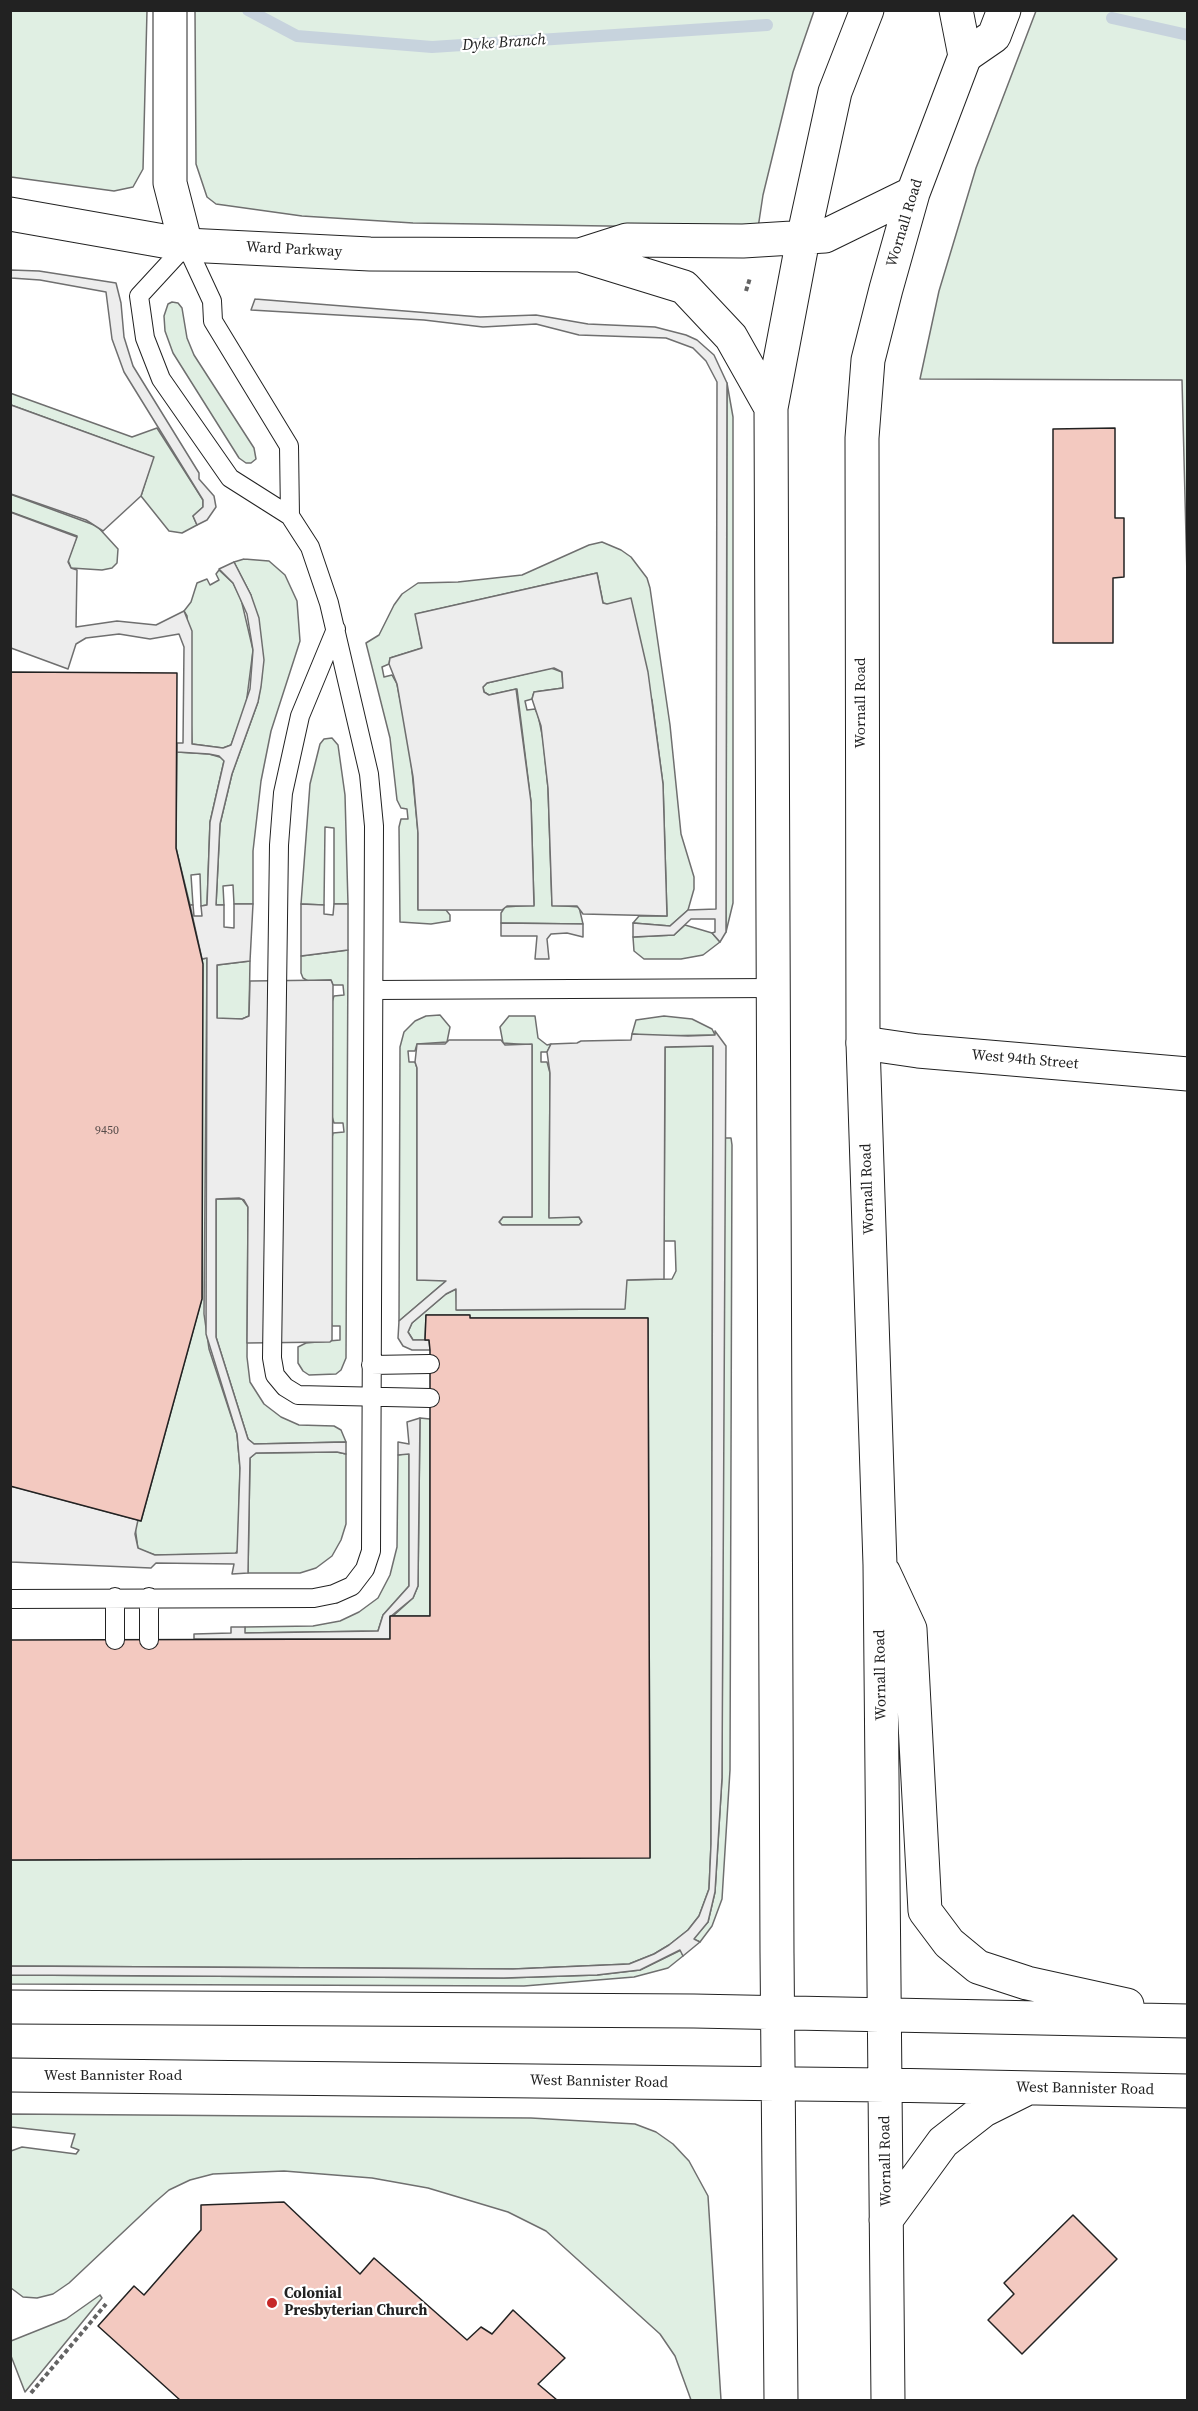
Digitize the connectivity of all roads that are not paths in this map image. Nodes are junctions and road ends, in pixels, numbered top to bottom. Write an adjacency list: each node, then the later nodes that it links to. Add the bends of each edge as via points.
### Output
1 (170, 10): 9 (main road, via 170,183)
2 (867, 10): 8 (main road, via 835,92)
3 (957, 10): 5 (main road)
4 (1004, 10): 5 (main road, via 993,36)
5 (965, 56): 6 (main road, Wornall Road)
6 (913, 193): 8 (main road, Ward Parkway, via 825,236); 16 (main road, Wornall Road, via 868,360 862,438)
7 (10, 214): 9 (main road, Ward Parkway)
8 (802, 238): 10 (main road, Ward Parkway, via 627,240); 11 (main road)
9 (186, 245): 10 (main road, Ward Parkway, via 370,254); 12 (lane, via 212,301 213,321 289,446); 12 (lane, via 139,296 145,338 160,379 230,478)
10 (580, 255): 11 (main road, Ward Parkway, via 684,287 731,337)
11 (771, 408): 14 (main road)
12 (290, 516): 13 (lane, via 310,547)
13 (336, 630): 15 (lane, via 369,774); 20 (lane, via 297,726 283,793 272,1358 275,1375 298,1395)
14 (772, 988): 15 (lane); 29 (main road)
15 (374, 990): 19 (lane)
16 (863, 1043): 17 (main road, West 94th Street); 22 (main road, Wornall Road)
17 (1188, 1074)
18 (430, 1364): 19 (lane)
19 (371, 1365): 20 (lane)
20 (371, 1398): 21 (lane); 24 (lane, via 371,1551 365,1569 352,1586 314,1598)
21 (430, 1398)
22 (880, 1564): 30 (main road, Wornall Road); 31 (main road, via 910,1629 925,1911 949,1943 978,1966 1027,1983)
23 (115, 1597): 24 (lane); 25 (lane); 26 (lane)
24 (149, 1597): 27 (lane)
25 (10, 1599)
26 (115, 1640)
27 (149, 1640)
28 (10, 2007): 29 (main road)
29 (777, 2012): 30 (main road); 33 (main road)
30 (886, 2016): 31 (main road); 34 (main road, Wornall Road)
31 (1188, 2019)
32 (10, 2075): 33 (main road, West Bannister Road)
33 (778, 2085): 34 (main road, West Bannister Road); 38 (main road)
34 (885, 2085): 35 (main road, West Bannister Road); 37 (main road, Wornall Road)
35 (1029, 2088): 36 (main road, West Bannister Road); 37 (main road, via 984,2109 943,2142)
36 (1188, 2091)
37 (886, 2220): 39 (main road, Wornall Road)
38 (781, 2400)
39 (888, 2400)

